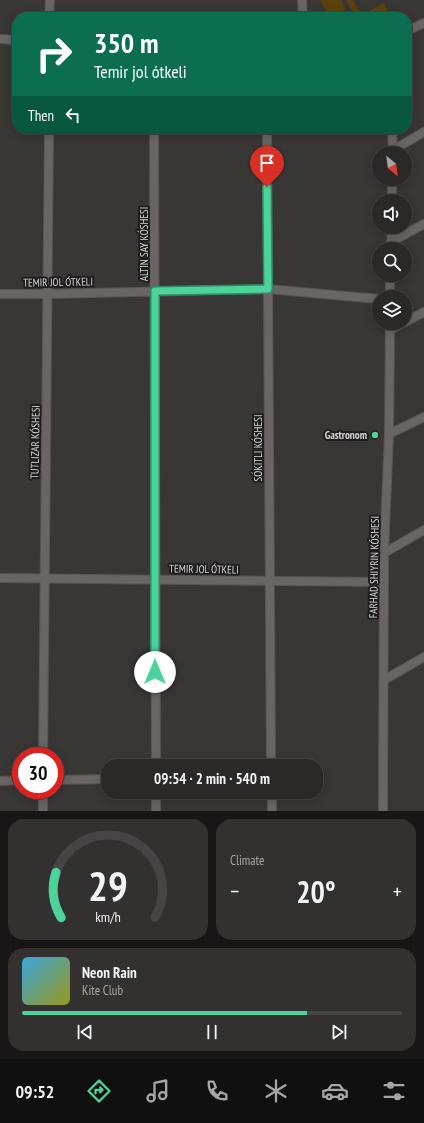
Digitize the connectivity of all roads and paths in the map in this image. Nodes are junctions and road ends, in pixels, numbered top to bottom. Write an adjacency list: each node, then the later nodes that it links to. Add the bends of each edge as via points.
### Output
1 (50, 0): 3 (street)
2 (302, 0): 4 (street)
3 (49, 12)
4 (303, 12)
5 (424, 23): 6 (street)
6 (412, 29)
7 (0, 39): 8 (street)
8 (12, 40)
9 (424, 132): 15 (street)
10 (49, 134): 21 (street)
11 (154, 134): 19 (street)
12 (267, 134): 18 (street, SÓKITLI KÓSHESI)
13 (392, 134): 14 (street)
14 (393, 146)
15 (401, 146)
16 (424, 224): 17 (street)
17 (397, 242)
18 (268, 289): 19 (street, TEMIR JOL ÓTKELI); 22 (street, TEMIR JOL ÓTKELI); 33 (street, SÓKITLI KÓSHESI)
19 (155, 291): 21 (street, TEMIR JOL ÓTKELI); 32 (street)
20 (0, 294): 21 (street, TEMIR JOL ÓTKELI)
21 (48, 294): 31 (street)
22 (372, 298)
23 (424, 312): 24 (street)
24 (412, 318)
25 (390, 330): 27 (street, FARHAD SHIYRIN KÓSHESI)
26 (424, 417): 27 (street)
27 (389, 434): 29 (street, FARHAD SHIYRIN KÓSHESI)
28 (424, 530): 29 (street)
29 (384, 552): 34 (street, FARHAD SHIYRIN KÓSHESI)
30 (0, 578): 31 (street, TEMIR JOL ÓTKELI)
31 (44, 579): 32 (street, TEMIR JOL ÓTKELI); 37 (street)
32 (155, 579): 33 (street, TEMIR JOL ÓTKELI); 38 (street)
33 (270, 581): 34 (street, TEMIR JOL ÓTKELI); 39 (street, SÓKITLI KÓSHESI)
34 (384, 582): 36 (street, FARHAD SHIYRIN KÓSHESI)
35 (424, 657): 36 (street)
36 (384, 680): 50 (street, FARHAD SHIYRIN KÓSHESI)
37 (43, 747)
38 (156, 759)
39 (272, 759)
40 (101, 779): 42 (street)
41 (12, 780): 43 (street)
42 (64, 780)
43 (0, 781)
44 (43, 799): 47 (street)
45 (156, 799): 48 (street)
46 (272, 799): 49 (street)
47 (43, 811)
48 (156, 811)
49 (272, 811)
50 (383, 811)

